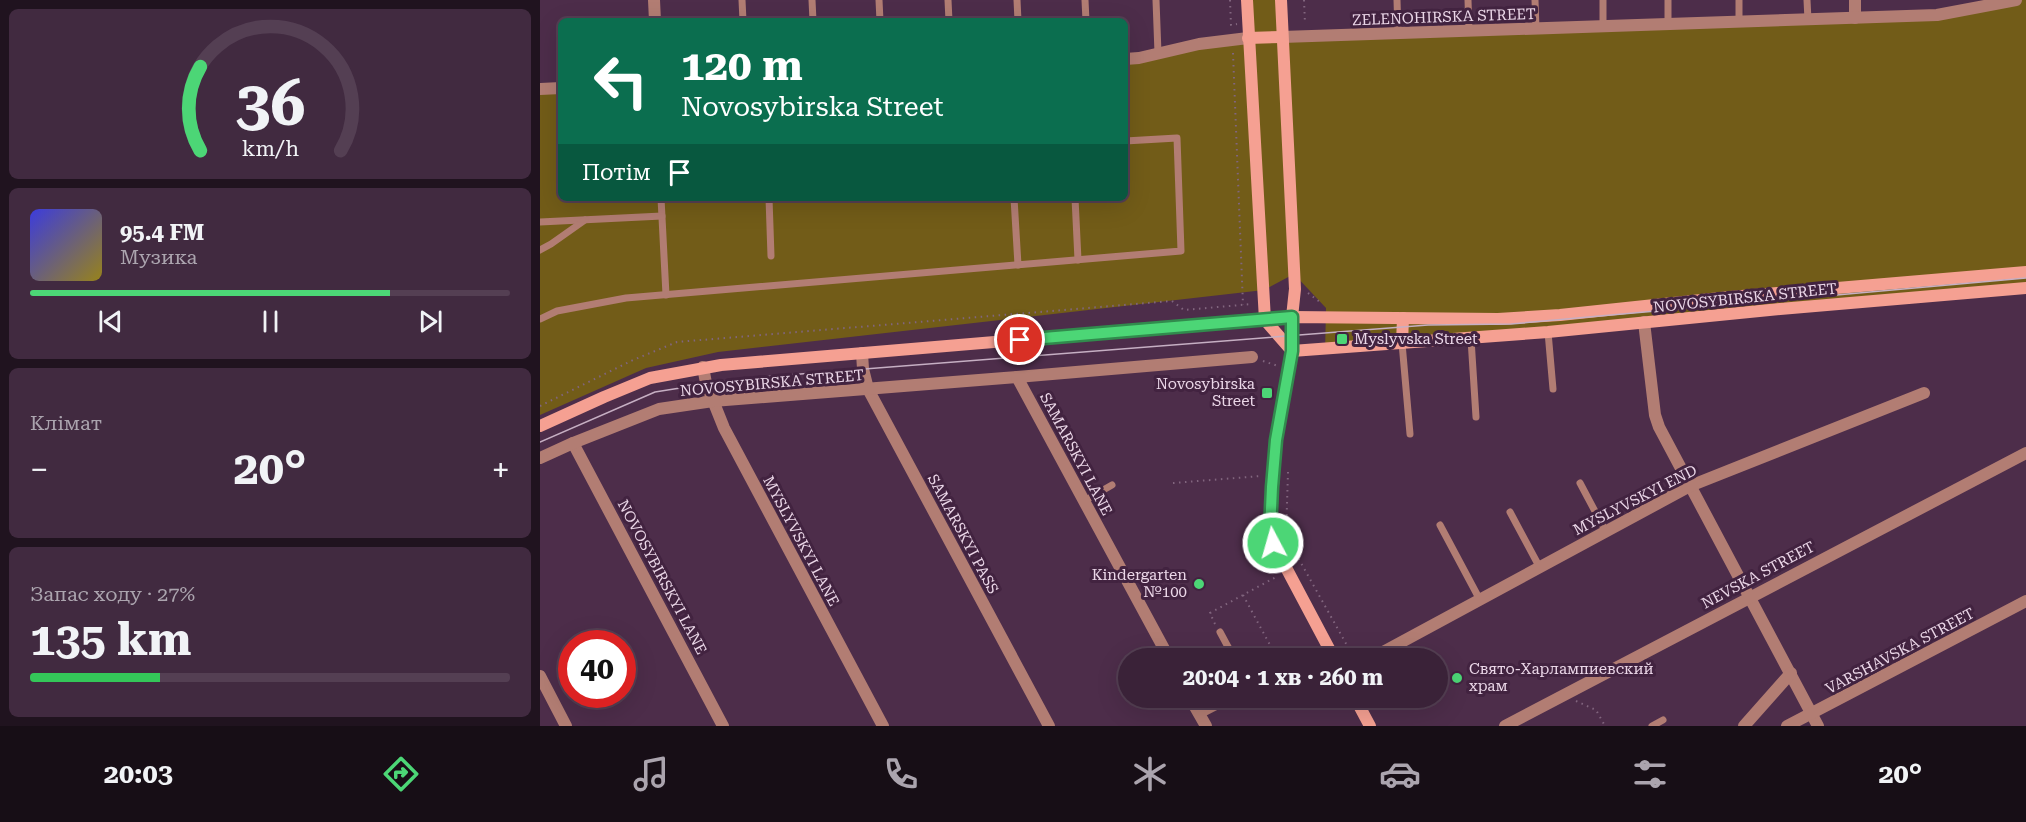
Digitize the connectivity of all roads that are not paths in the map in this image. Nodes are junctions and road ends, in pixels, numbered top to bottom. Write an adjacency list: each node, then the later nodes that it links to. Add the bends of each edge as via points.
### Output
1 (654, 0): 20 (street)
2 (742, 0): 21 (lane)
3 (812, 0): 22 (lane)
4 (879, 0): 23 (lane)
5 (948, 0): 24 (lane)
6 (1017, 0): 25 (lane)
7 (1085, 0): 26 (lane)
8 (1156, 0): 37 (lane)
9 (1247, 0): 36 (main road)
10 (1281, 0): 35 (main road)
11 (1397, 0): 34 (lane)
12 (1468, 0): 33 (lane)
13 (1535, 0): 32 (lane)
14 (1603, 0): 31 (lane)
15 (1668, 0): 30 (lane)
16 (1738, 0): 29 (lane)
17 (1807, 0): 28 (lane)
18 (1855, 0): 27 (street)
19 (2016, 0): 27 (street, ZELENOHIRSKA STREET, via 1936,15)
20 (655, 18)
21 (743, 18)
22 (813, 18)
23 (880, 18)
24 (949, 18)
25 (1018, 18)
26 (1086, 18)
27 (1855, 18): 28 (street, ZELENOHIRSKA STREET)
28 (1808, 21): 29 (street, ZELENOHIRSKA STREET)
29 (1739, 23): 30 (street, ZELENOHIRSKA STREET)
30 (1668, 25): 31 (street, ZELENOHIRSKA STREET)
31 (1603, 27): 32 (street, ZELENOHIRSKA STREET)
32 (1536, 29): 33 (street, ZELENOHIRSKA STREET)
33 (1469, 31): 34 (street, ZELENOHIRSKA STREET)
34 (1398, 33): 35 (street, ZELENOHIRSKA STREET)
35 (1282, 37): 36 (main road, ZELENOHIRSKA STREET); 55 (main road)
36 (1248, 38): 37 (street, ZELENOHIRSKA STREET); 61 (main road)
37 (1158, 53): 38 (street, ZELENOHIRSKA STREET)
38 (1128, 59)
39 (540, 88): 40 (street)
40 (558, 88)
41 (1128, 141): 51 (lane, via 1177,138 1181,251)
42 (661, 201): 46 (lane)
43 (769, 201): 50 (lane)
44 (1014, 201): 52 (lane)
45 (1075, 201): 51 (lane)
46 (662, 216): 47 (lane); 56 (lane)
47 (585, 219): 48 (lane); 49 (lane)
48 (540, 222)
49 (540, 250)
50 (771, 256)
51 (1078, 260): 52 (lane)
52 (1018, 265): 56 (lane)
53 (2026, 272): 59 (main road, NOVOSYBIRSKA STREET, via 1560,315)
54 (2026, 288): 62 (main road, NOVOSYBIRSKA STREET)
55 (1299, 290): 57 (main road); 58 (main road)
56 (666, 295): 60 (lane, via 557,311)
57 (1292, 317): 58 (main road, NOVOSYBIRSKA STREET); 61 (main road, NOVOSYBIRSKA STREET); 66 (main road)
58 (1314, 317): 59 (main road, NOVOSYBIRSKA STREET)
59 (1403, 318): 65 (main road)
60 (540, 319)
61 (1265, 320): 66 (main road); 67 (main road, NOVOSYBIRSKA STREET)
62 (1644, 322): 63 (main road, NOVOSYBIRSKA STREET); 83 (street, via 1655,416)
63 (1548, 332): 64 (main road, NOVOSYBIRSKA STREET); 72 (lane)
64 (1472, 339): 65 (main road, NOVOSYBIRSKA STREET); 75 (lane)
65 (1402, 343): 66 (main road, NOVOSYBIRSKA STREET); 77 (lane)
66 (1292, 351): 95 (main road, via 1276,440 1270,531)
67 (862, 353): 69 (main road, NOVOSYBIRSKA STREET); 71 (street, SAMARSKYI PASS)
68 (1252, 357): 70 (street, SAMARSKYI LANE)
69 (703, 367): 74 (street, MYSLYVSKYI LANE); 76 (main road, NOVOSYBIRSKA STREET, via 650,378)
70 (1017, 376): 71 (street, NOVOSYBIRSKA STREET); 84 (street, SAMARSKYI LANE)
71 (868, 389): 74 (street, NOVOSYBIRSKA STREET); 107 (street, SAMARSKYI PASS)
72 (1553, 390)
73 (1924, 393): 83 (street, MYSLYVSKYI END)
74 (713, 401): 78 (street, NOVOSYBIRSKA STREET, via 659,410); 106 (street, MYSLYVSKYI LANE)
75 (1476, 417)
76 (540, 426)
77 (1410, 434)
78 (573, 443): 80 (street, NOVOSYBIRSKA STREET); 105 (street, NOVOSYBIRSKYI LANE)
79 (2026, 453): 89 (street, NEVSKA STREET)
80 (540, 458)
81 (1580, 483): 87 (lane)
82 (1112, 485): 84 (lane)
83 (1690, 486): 87 (street, MYSLYVSKYI END); 89 (street)
84 (1084, 501): 93 (street, SAMARSKYI LANE)
85 (1510, 512): 88 (lane)
86 (1440, 525): 90 (lane)
87 (1606, 532): 88 (street, MYSLYVSKYI END)
88 (1540, 567): 90 (street, MYSLYVSKYI END)
89 (1749, 597): 97 (street); 109 (street, NEVSKA STREET)
90 (1480, 600): 96 (street, MYSLYVSKYI END)
91 (2026, 601): 101 (street, VARSHAVSKA STREET)
92 (1220, 632): 94 (lane)
93 (1164, 648)
94 (1229, 648)
95 (1329, 648)
96 (1391, 648)
97 (1791, 673): 101 (street); 111 (street)
98 (540, 676): 104 (street)
99 (1220, 708): 103 (lane)
100 (1360, 708): 108 (main road)
101 (1812, 714): 112 (street, VARSHAVSKA STREET); 113 (street)
102 (1663, 720): 110 (lane)
103 (1203, 721)
104 (566, 726)
105 (723, 726)
106 (883, 726)
107 (1049, 726)
108 (1370, 726)
109 (1505, 726)
110 (1652, 726)
111 (1744, 726)
112 (1787, 726)
113 (1818, 726)

